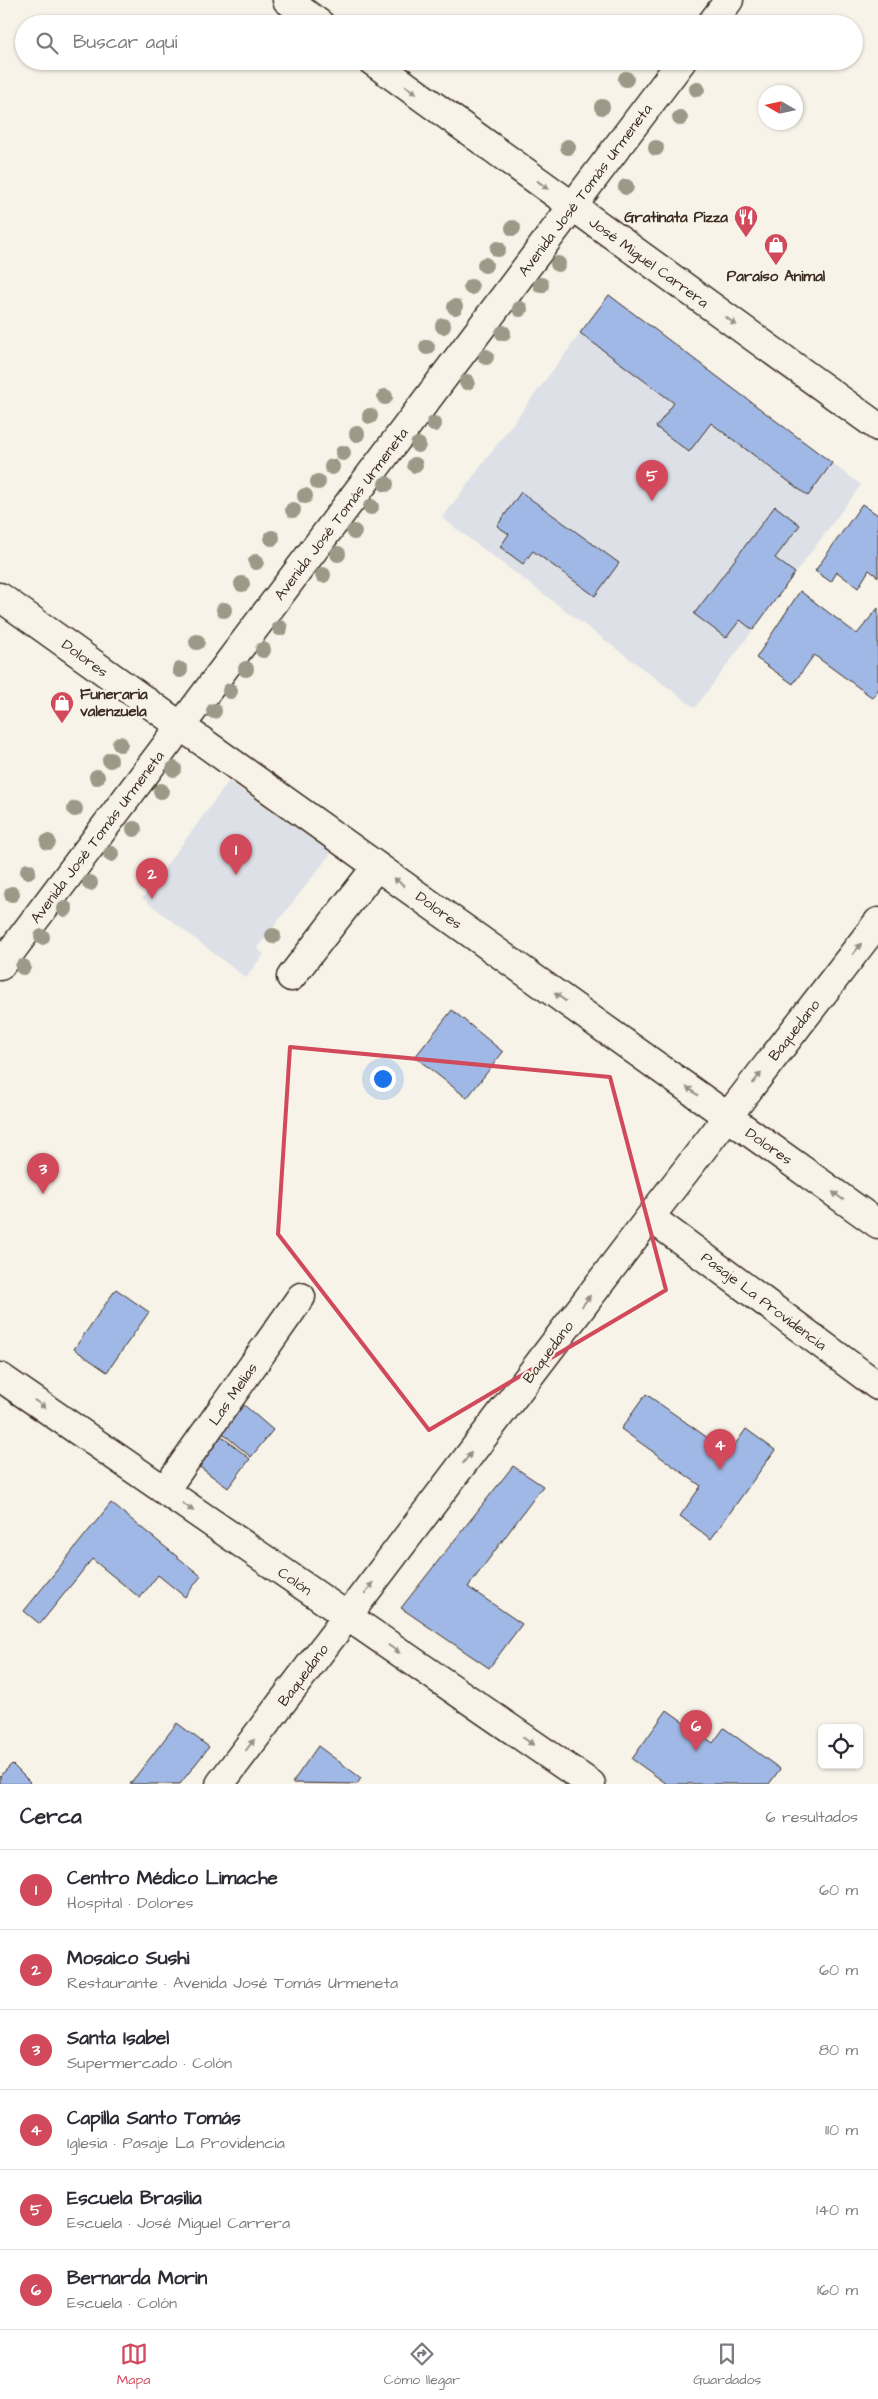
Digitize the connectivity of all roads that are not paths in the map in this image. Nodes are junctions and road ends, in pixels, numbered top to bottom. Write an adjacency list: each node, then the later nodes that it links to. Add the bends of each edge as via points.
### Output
1 (287, 0): 3 (street)
2 (729, 0): 4 (street)
3 (308, 15)
4 (718, 15)
5 (384, 70): 7 (street, José Miguel Carrera, one-way to 7)
6 (675, 70): 7 (street, Avenida José Tomás Urmeneta)
7 (573, 207): 8 (street, José Miguel Carrera, one-way to 8); 10 (street, Avenida José Tomás Urmeneta)
8 (878, 427)
9 (0, 597): 10 (street, Dolores)
10 (181, 726): 11 (street, Dolores); 13 (street, Avenida José Tomás Urmeneta)
11 (377, 866): 14 (street); 15 (street, Dolores, one-way to 11)
12 (878, 922): 15 (street, Baquedano, one-way to 12)
13 (0, 966)
14 (291, 977)
15 (727, 1116): 16 (street, Baquedano); 17 (street, Dolores, one-way to 15)
16 (650, 1217): 20 (street, Pasaje La Providencia); 22 (street, Baquedano, one-way to 16)
17 (878, 1224)
18 (301, 1297): 21 (street, Las Melias)
19 (0, 1377): 21 (street, Colón, one-way to 21)
20 (878, 1386)
21 (165, 1490): 22 (street, Colón, one-way to 22)
22 (347, 1616): 23 (street, Baquedano, one-way to 22); 24 (street, Colón, one-way to 24)
23 (220, 1784)
24 (591, 1784)

